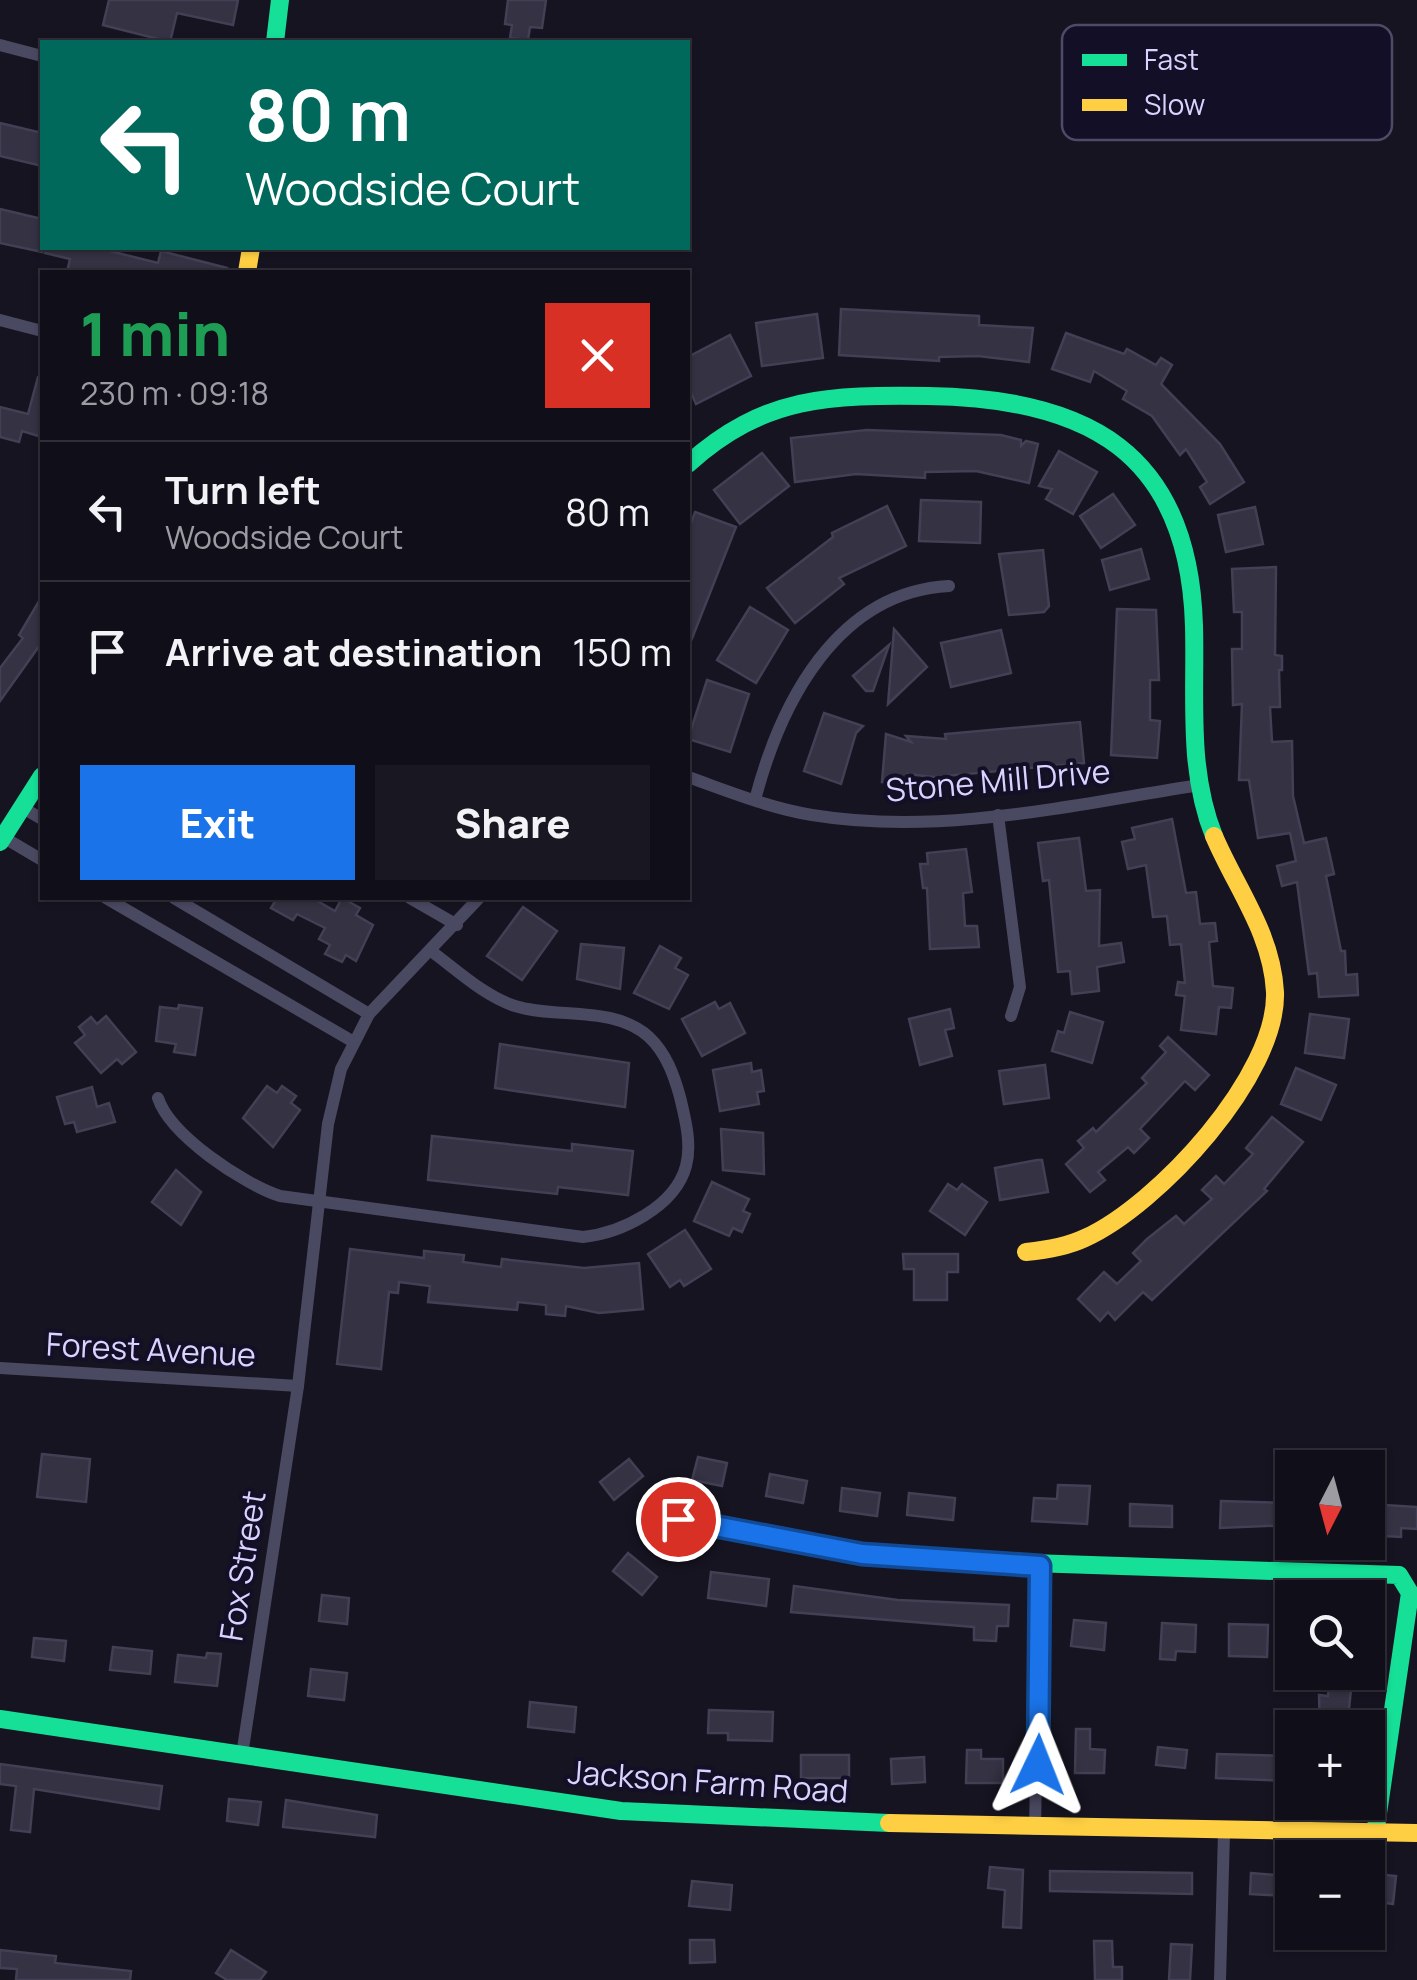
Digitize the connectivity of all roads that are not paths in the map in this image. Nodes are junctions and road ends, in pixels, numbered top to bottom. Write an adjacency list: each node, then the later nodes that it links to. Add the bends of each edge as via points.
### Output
1 (280, 0): 2 (street)
2 (275, 40)
3 (0, 45): 4 (street)
4 (40, 55)
5 (0, 320): 6 (street)
6 (40, 330)
7 (690, 462): 11 (street, via 762,413 818,398 994,398 1062,411 1088,424 1150,478 1185,550)
8 (949, 586): 12 (street, via 890,600 820,656 786,709)
9 (690, 777): 12 (street, Stone Mill Drive)
10 (40, 780): 13 (street)
11 (1199, 786): 14 (street, Stone Mill Drive); 29 (street, via 1213,838 1256,919 1271,966 1274,1003 1263,1057 1234,1107 1135,1206 1086,1240)
12 (755, 800): 14 (street, Stone Mill Drive, via 846,820)
13 (24, 808): 15 (street); 16 (street)
14 (998, 815): 25 (street, via 1020,987)
15 (40, 818)
16 (2, 840): 17 (street)
17 (40, 859)
18 (109, 900): 26 (street)
19 (177, 900): 24 (street)
20 (413, 900): 22 (street)
21 (477, 900): 22 (street, Fox Street)
22 (457, 925): 23 (street, Fox Street)
23 (431, 951): 24 (street, Fox Street); 28 (street, via 516,1006 616,1020 648,1036 676,1077 687,1123 686,1167 650,1210 608,1234 583,1237)
24 (369, 1014): 26 (street, Fox Street)
25 (1011, 1016)
26 (352, 1041): 28 (street, Fox Street, via 332,1104)
27 (158, 1098): 28 (street, via 174,1129 261,1190)
28 (318, 1203): 31 (street, Fox Street)
29 (1026, 1252)
30 (0, 1368): 31 (street, Forest Avenue)
31 (298, 1386): 35 (street, Fox Street)
32 (678, 1519): 33 (street, via 862,1554)
33 (1040, 1566): 36 (street); 39 (street, via 1392,1573 1409,1586)
34 (0, 1719): 35 (street, Jackson Farm Road)
35 (242, 1755): 36 (street, Jackson Farm Road, via 620,1811)
36 (1035, 1829): 37 (street, Jackson Farm Road)
37 (1224, 1833): 39 (street, Jackson Farm Road); 40 (street)
38 (1417, 1833): 39 (street, Jackson Farm Road)
39 (1375, 1834)
40 (1220, 1980)

